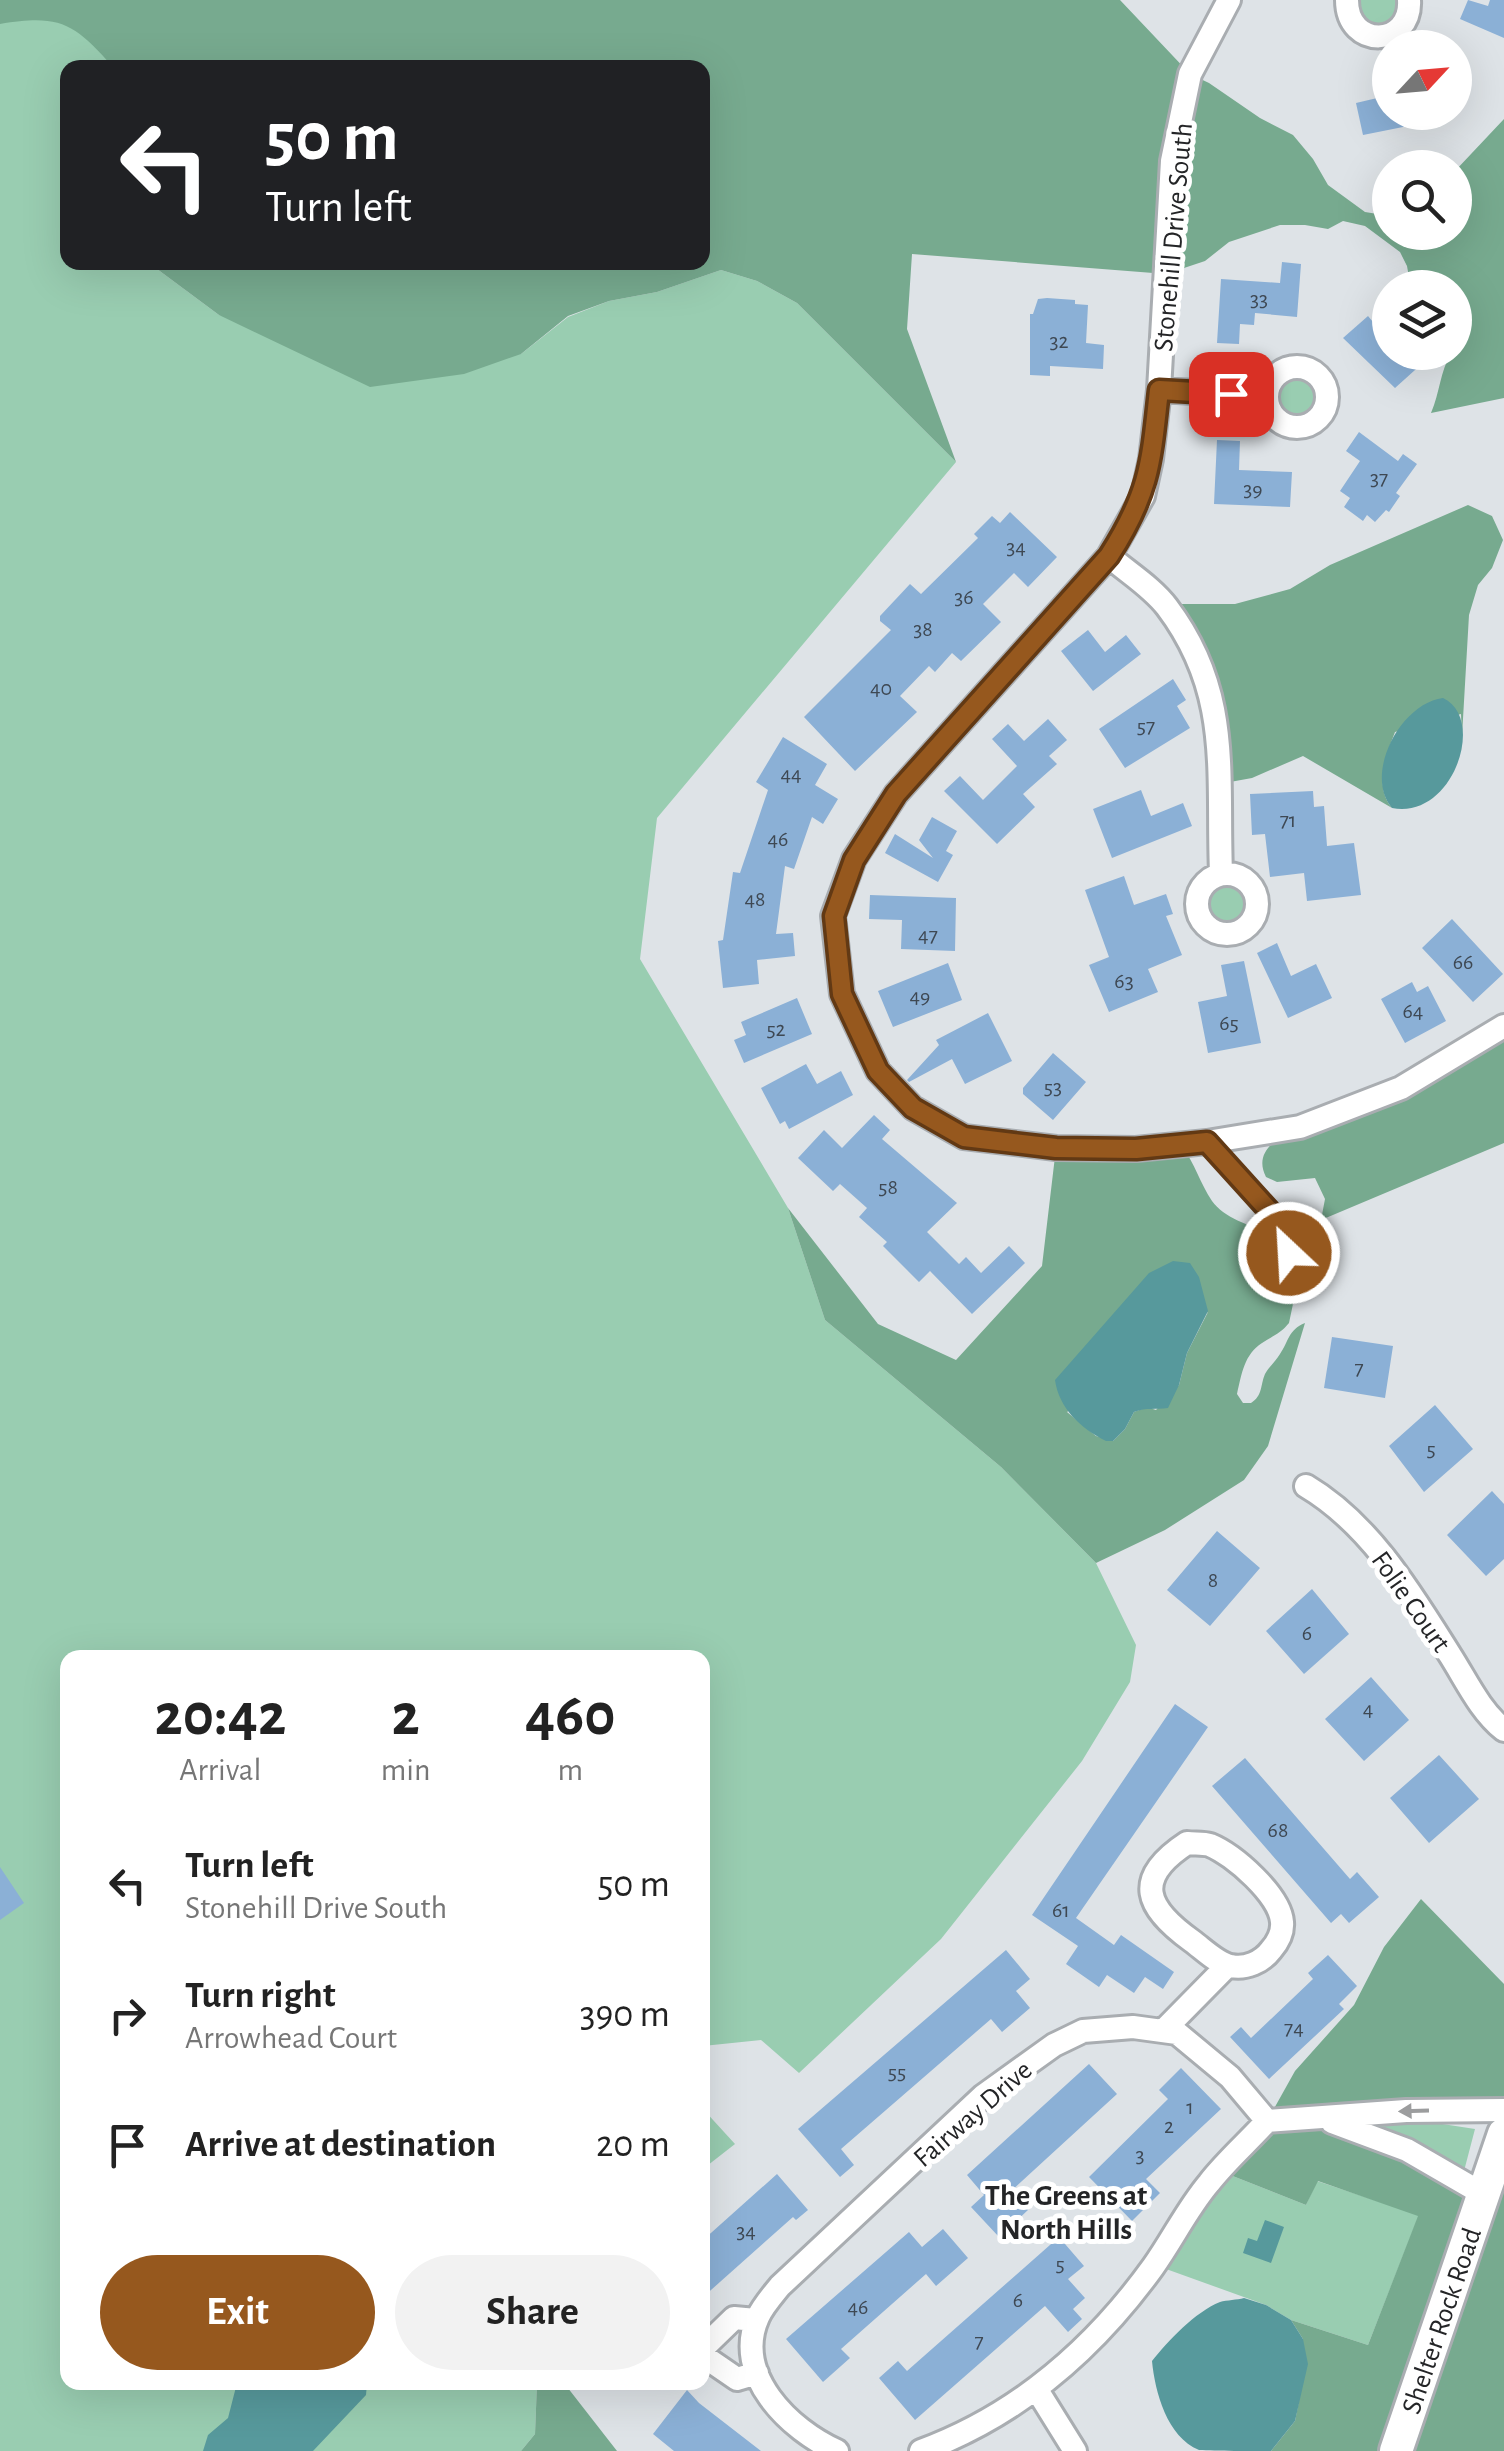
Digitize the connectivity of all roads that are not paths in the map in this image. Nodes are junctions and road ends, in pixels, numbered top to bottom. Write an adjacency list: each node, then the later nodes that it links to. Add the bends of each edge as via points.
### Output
1 (1230, 0): 4 (street, Stonehill Drive South, via 1190,74 1172,161)
2 (1347, 0): 3 (street, via 1359,31 1380,37 1400,28)
3 (1409, 0)
4 (1159, 390): 5 (street); 6 (street, Stonehill Drive South, via 1142,496)
5 (1267, 396)
6 (1109, 556): 7 (street, via 1165,604 1200,658 1220,754); 9 (street, Stonehill Drive South, via 896,794 854,860 834,916 842,994 878,1071 913,1108 964,1137 1056,1148)
7 (1220, 874)
8 (1504, 1026): 9 (street, Stonehill Drive South, via 1401,1088 1300,1126)
9 (1207, 1142): 10 (lane, via 1283,1226)
10 (1289, 1253)
11 (1306, 1486): 12 (street, Folie Court, via 1330,1500 1389,1564)
12 (1504, 1730)
13 (1227, 1966): 13 (street, via 1249,1966 1266,1956 1280,1940 1282,1921 1248,1870 1208,1844 1187,1844 1152,1878 1151,1901 1168,1923); 14 (street)
14 (1163, 2031): 17 (street, Fairway Drive, via 1177,2034 1230,2077); 20 (street, Fairway Drive, via 1109,2026 1054,2045 972,2106 848,2219 780,2286)
15 (1504, 2110): 16 (street, one-way to 16)
16 (1324, 2119): 17 (street); 19 (street, via 1407,2150)
17 (1267, 2121): 24 (street, via 1210,2182 1108,2324)
18 (1504, 2134): 19 (main road, Shelter Rock Road)
19 (1483, 2194): 28 (main road, Shelter Rock Road)
20 (756, 2320): 21 (street, via 729,2321); 23 (street)
21 (710, 2343)
22 (710, 2358): 23 (street, via 737,2379)
23 (757, 2373): 25 (street, via 788,2420)
24 (1037, 2390): 26 (street); 27 (street)
25 (837, 2451)
26 (922, 2451)
27 (1075, 2451)
28 (1396, 2451)

